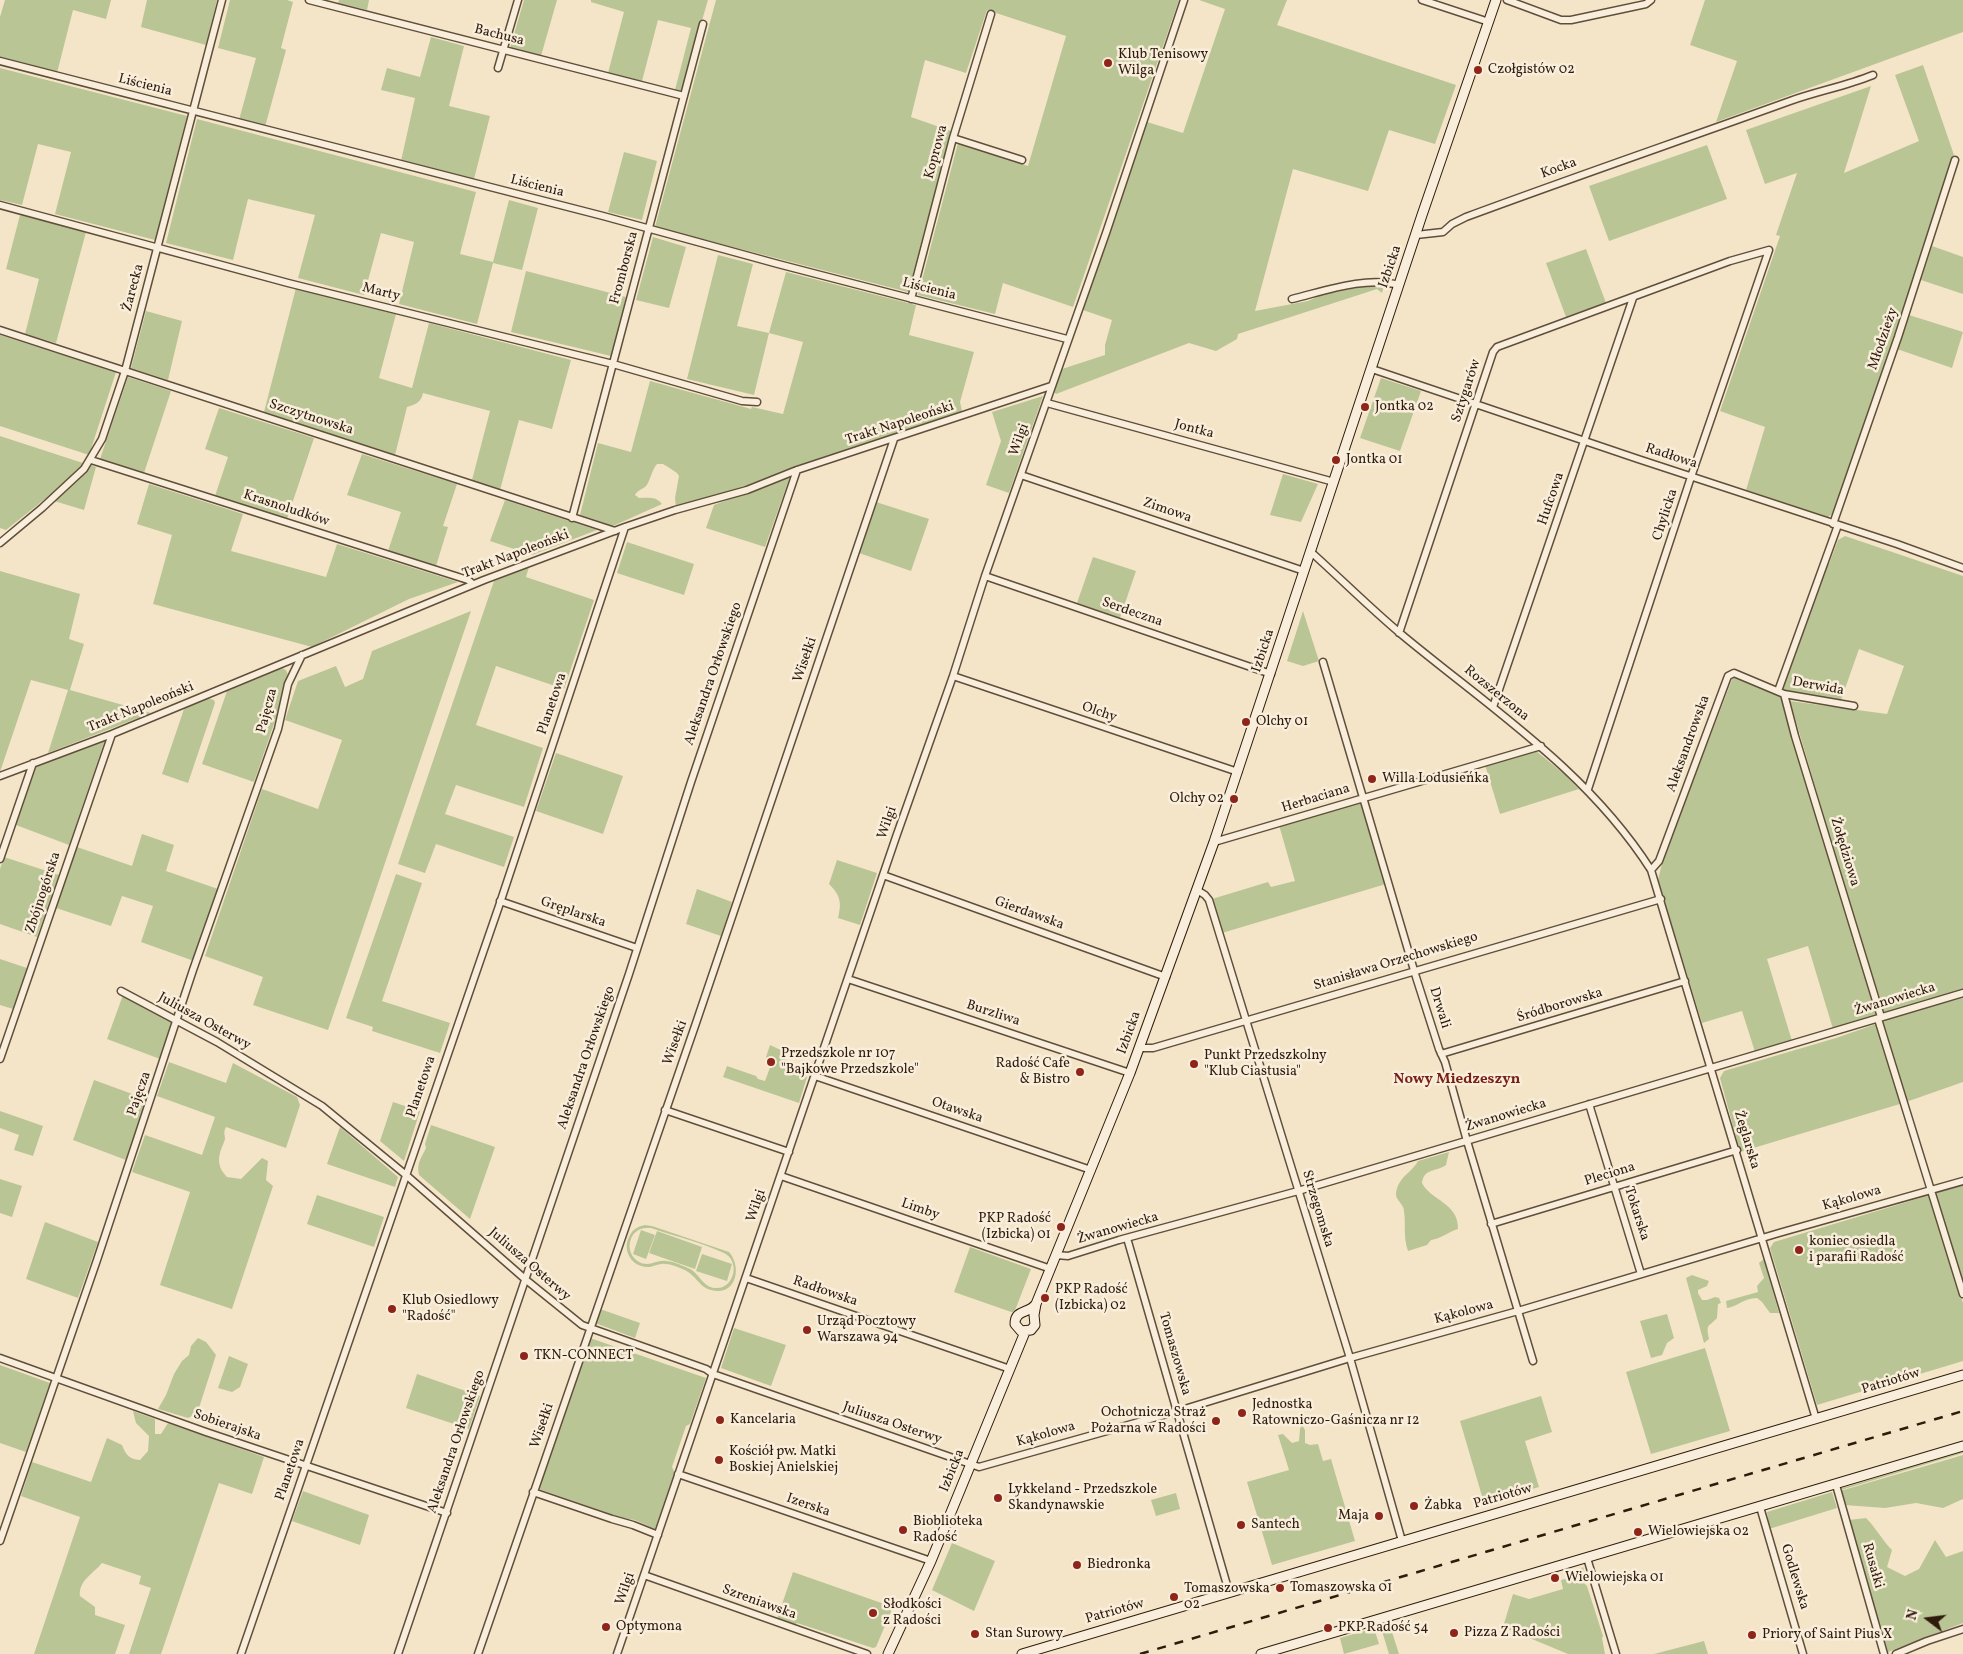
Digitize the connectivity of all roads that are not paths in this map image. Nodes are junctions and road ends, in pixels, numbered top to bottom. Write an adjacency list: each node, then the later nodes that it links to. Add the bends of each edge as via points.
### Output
1 (222, 0): 17 (street, Żarecka)
2 (309, 0): 12 (street, Bachusa)
3 (518, 0): 12 (street)
4 (1184, 0): 31 (street, Wilgi)
5 (1422, 0): 10 (street)
6 (1496, 0): 10 (street, Izbicka)
7 (1507, 0): 8 (street, via 1561,20 1646,4)
8 (1651, 0)
9 (991, 14): 18 (street, Koprowa)
10 (1489, 22): 23 (street, Izbicka)
11 (703, 24): 16 (street, Fromborska)
12 (504, 50): 14 (street); 16 (street, Bachusa)
13 (0, 61): 17 (street, Liścienia)
14 (498, 68)
15 (1873, 75): 23 (street, Kocka, via 1605,165 1466,217 1443,232)
16 (684, 96): 22 (street, Fromborska)
17 (193, 111): 22 (street, Liścienia); 24 (street, Żarecka)
18 (953, 138): 19 (street); 28 (street, Koprowa)
19 (1022, 160)
20 (1954, 160): 47 (street, Młodzieży)
21 (0, 204): 24 (street, Marty)
22 (648, 228): 28 (street, Liścienia); 32 (street, Fromborska)
23 (1416, 235): 26 (street, Izbicka)
24 (158, 246): 32 (street, Marty, via 288,283); 34 (street, Żarecka)
25 (1769, 250): 27 (street, Sztygarów, via 1730,261); 44 (street, Chylicka)
26 (1399, 285): 29 (street, via 1366,283); 33 (street, Izbicka)
27 (1633, 298): 38 (street, Sztygarów, via 1497,348 1492,352); 40 (street, Hufcowa)
28 (911, 299): 31 (street, Liścienia)
29 (1292, 299)
30 (0, 330): 34 (street, Szczytnowska)
31 (1068, 338): 35 (street, Wilgi)
32 (613, 364): 36 (street, Marty, via 742,401); 46 (street, Fromborska)
33 (1372, 369): 38 (street, Radłowa); 45 (street, Izbicka)
34 (125, 371): 41 (street, Żarecka, via 102,439); 46 (street, Szczytnowska)
35 (1052, 386): 37 (street, Wilgi); 39 (street, Trakt Napoleoński)
36 (757, 402)
37 (1047, 403): 43 (street, Wilgi); 45 (street, Jontka)
38 (1475, 403): 40 (street, Radłowa); 56 (street, Sztygarów)
39 (894, 439): 42 (street, Trakt Napoleoński); 95 (street, Wisełki)
40 (1585, 441): 44 (street, Radłowa); 63 (street, Hufcowa)
41 (91, 460): 50 (street, Żarecka, via 63,489); 55 (street, Krasnoludków)
42 (797, 470): 48 (street, Trakt Napoleoński, via 747,490); 78 (street, Aleksandra Orłowskiego)
43 (1021, 475): 53 (street, Zimowa); 54 (street, Wilgi)
44 (1691, 477): 47 (street, Radłowa); 69 (street, Chylicka)
45 (1334, 482): 51 (street, Izbicka)
46 (572, 518): 49 (street, Szczytnowska)
47 (1836, 525): 52 (street, Radłowa); 61 (street, Młodzieży)
48 (625, 527): 49 (street, Trakt Napoleoński); 77 (street, Planetowa)
49 (615, 531): 55 (street, Trakt Napoleoński)
50 (0, 543)
51 (1311, 552): 53 (street, Izbicka); 56 (street, Rozszerzona)
52 (1963, 568)
53 (1304, 571): 59 (street, Izbicka)
54 (985, 576): 59 (street, Serdeczna); 60 (street, Wilgi)
55 (474, 584): 57 (street, Trakt Napoleoński)
56 (1399, 633): 63 (street, Rozszerzona)
57 (302, 655): 64 (street, Trakt Napoleoński); 86 (street, Pajęcza, via 288,684 278,729)
58 (1323, 662): 70 (street, Drwali)
59 (1271, 674): 67 (street, Izbicka)
60 (953, 676): 67 (street, Olchy); 74 (street, Wilgi)
61 (1781, 693): 62 (street, Derwida); 73 (street, Aleksandrowska, via 1734,673 1728,676 1659,861); 85 (street, Żołędziowa)
62 (1854, 706)
63 (1493, 707): 65 (street, Rozszerzona)
64 (112, 734): 66 (street, Trakt Napoleoński); 90 (street, Zbójnogórska)
65 (1540, 746): 69 (street, Rozszerzona); 70 (street, Herbaciana)
66 (33, 762): 68 (street, Trakt Napoleoński); 72 (street)
67 (1238, 772): 71 (street, Izbicka)
68 (0, 776)
69 (1588, 789): 73 (street, Rozszerzona, via 1638,849)
70 (1363, 798): 71 (street, Herbaciana); 79 (street, Drwali)
71 (1214, 842): 75 (street, Izbicka)
72 (0, 859)
73 (1651, 870): 76 (street, Żeglarska)
74 (884, 874): 80 (street, Gierdawska); 81 (street, Wilgi)
75 (1197, 890): 80 (street, Izbicka); 87 (street, Strzegomska, via 1209,900)
76 (1660, 898): 79 (street, Stanisława Orzechowskiego); 82 (street, Żeglarska)
77 (500, 901): 78 (street, Gręplarska); 100 (street, Planetowa)
78 (637, 948): 113 (street, Aleksandra Orłowskiego)
79 (1415, 969): 87 (street, Stanisława Orzechowskiego); 89 (street, Drwali)
80 (1166, 977): 88 (street, Izbicka)
81 (848, 979): 92 (street, Burzliwa); 93 (street, Wilgi)
82 (1685, 981): 89 (street, Śródborowska); 91 (street, Żeglarska)
83 (121, 990): 86 (street, Juliusza Osterwy)
84 (1963, 994): 85 (street, Żwanowiecka)
85 (1879, 1018): 91 (street, Żwanowiecka); 104 (street, Żołędziowa)
86 (178, 1019): 100 (street, Juliusza Osterwy, via 322,1106); 125 (street, Pajęcza)
87 (1246, 1021): 88 (street, Stanisława Orzechowskiego, via 1153,1048); 105 (street, Strzegomska)
88 (1139, 1048): 92 (street, Izbicka)
89 (1441, 1054): 96 (street, Drwali)
90 (0, 1059)
91 (1711, 1068): 94 (street, Żwanowiecka); 97 (street, Żeglarska)
92 (1130, 1073): 99 (street, Izbicka)
93 (815, 1076): 98 (street, Wilgi); 99 (street, Otawska)
94 (1589, 1104): 96 (street, Żwanowiecka); 103 (street, Tokarska)
95 (665, 1110): 98 (street); 117 (street, Wisełki)
96 (1467, 1141): 105 (street, Żwanowiecka); 106 (street, Drwali)
97 (1736, 1150): 103 (street, Pleciona); 108 (street, Żeglarska)
98 (789, 1152): 101 (street, Wilgi)
99 (1091, 1170): 109 (street, Izbicka)
100 (406, 1174): 113 (street, Juliusza Osterwy); 130 (street, Planetowa)
101 (781, 1176): 110 (street, Limby); 112 (street, Wilgi)
102 (1963, 1181): 104 (street, Kąkolowa)
103 (1614, 1187): 106 (street, Pleciona); 111 (street, Tokarska)
104 (1932, 1190): 108 (street, Kąkolowa); 114 (street, Żołędziowa)
105 (1298, 1191): 107 (street, Żwanowiecka); 120 (street, Strzegomska)
106 (1491, 1224): 115 (street, Drwali)
107 (1127, 1238): 109 (street, Żwanowiecka, via 1068,1256); 126 (street, Tomaszowska)
108 (1763, 1238): 111 (street, Kąkolowa); 127 (street, Żeglarska)
109 (1056, 1255): 110 (street, Izbicka)
110 (1051, 1268): 116 (street, Izbicka)
111 (1641, 1274): 115 (street, Kąkolowa)
112 (746, 1278): 122 (street, Radłowska); 123 (street, Wilgi)
113 (525, 1279): 117 (street, Juliusza Osterwy, via 573,1319); 135 (street, Aleksandra Orłowskiego)
114 (1963, 1294)
115 (1518, 1311): 120 (street, Kąkolowa); 121 (street, Drwali)
116 (1030, 1313): 118 (street, via 1035,1325); 118 (street, via 1018,1314 1015,1320 1018,1329)
117 (590, 1328): 123 (street, Juliusza Osterwy); 133 (street, Wisełki)
118 (1025, 1332): 122 (street, Izbicka)
119 (0, 1358): 125 (street, Sobierajska)
120 (1350, 1358): 126 (street, Kąkolowa); 138 (street, Strzegomska)
121 (1533, 1361)
122 (1010, 1369): 129 (street, Izbicka)
123 (713, 1374): 129 (street, Juliusza Osterwy); 131 (street, Wilgi)
124 (1963, 1375): 127 (street, Patriotów)
125 (55, 1378): 130 (street, Sobierajska); 137 (street, Pajęcza)
126 (1178, 1410): 129 (street, Kąkolowa, via 982,1466); 142 (street, Tomaszowska)
127 (1816, 1419): 138 (street, Patriotów)
128 (1963, 1446): 132 (street)
129 (971, 1465): 140 (street, Izbicka)
130 (306, 1467): 135 (street, Sobierajska); 145 (street, Planetowa)
131 (678, 1474): 136 (street, Wilgi); 140 (street, Izerska)
132 (1836, 1485): 134 (street); 155 (street, Rusałki)
133 (533, 1492): 136 (street); 147 (street, Wisełki)
134 (1760, 1508): 139 (street); 154 (street, Godlewska)
135 (447, 1513): 146 (street, Aleksandra Orłowskiego)
136 (658, 1535): 141 (street, Wilgi)
137 (0, 1540)
138 (1402, 1541): 142 (street, Patriotów)
139 (1587, 1558): 152 (street); 153 (street)
140 (931, 1561): 144 (street, Izbicka)
141 (644, 1575): 148 (street, Wilgi); 149 (street, Szreniawska)
142 (1229, 1592): 151 (street, Patriotów)
143 (1963, 1629): 156 (street)
144 (889, 1650): 150 (street, Izbicka)
145 (240, 1654)
146 (398, 1654)
147 (478, 1654)
148 (617, 1654)
149 (867, 1654)
150 (884, 1654)
151 (1022, 1654)
152 (1260, 1654)
153 (1616, 1654)
154 (1803, 1654)
155 (1884, 1654)
156 (1896, 1654)

